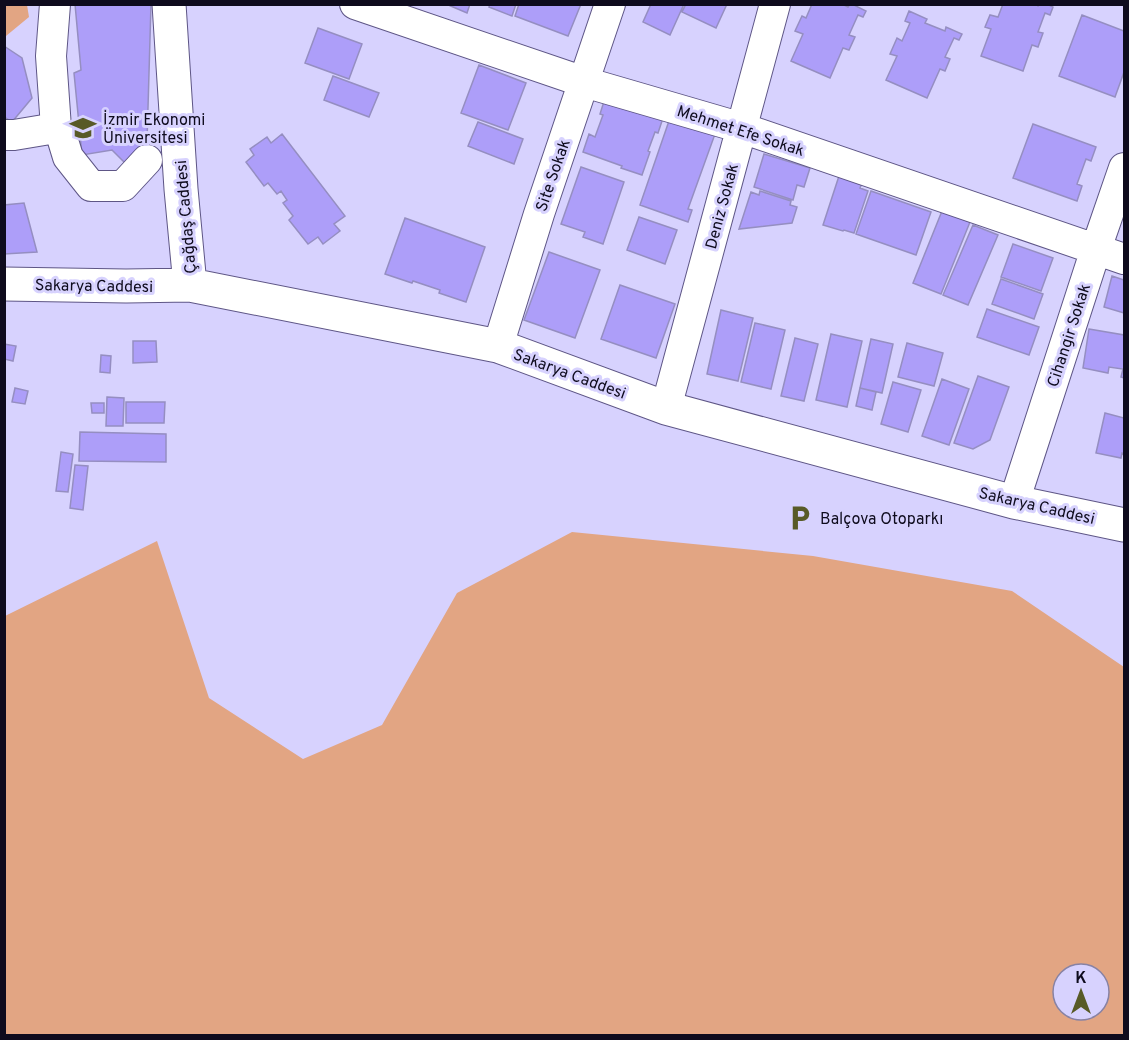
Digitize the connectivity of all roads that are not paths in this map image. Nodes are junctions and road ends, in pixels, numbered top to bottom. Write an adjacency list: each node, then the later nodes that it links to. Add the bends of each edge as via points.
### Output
1 (55, 4): 7 (street, via 51,56)
2 (169, 4): 15 (main road, Çağdaş Caddesi)
3 (610, 4): 6 (street, Site Sokak)
4 (776, 4): 8 (street, Deniz Sokak)
5 (359, 5): 6 (street, Mehmet Efe Sokak)
6 (584, 82): 8 (street, Mehmet Efe Sokak); 16 (street, Site Sokak)
7 (56, 128): 9 (street); 10 (street, via 68,157 91,186 123,186)
8 (742, 128): 12 (street, Mehmet Efe Sokak); 17 (street, Deniz Sokak)
9 (4, 135)
10 (147, 160)
11 (1125, 168): 12 (street, Cihangir Sokak)
12 (1096, 249): 13 (street, Mehmet Efe Sokak); 18 (street, Cihangir Sokak)
13 (1125, 259)
14 (4, 284): 15 (main road, Sakarya Caddesi)
15 (190, 285): 16 (main road, Sakarya Caddesi)
16 (498, 346): 17 (main road, Sakarya Caddesi)
17 (666, 408): 18 (main road, Sakarya Caddesi)
18 (1014, 502): 19 (main road, Sakarya Caddesi)
19 (1125, 525)

